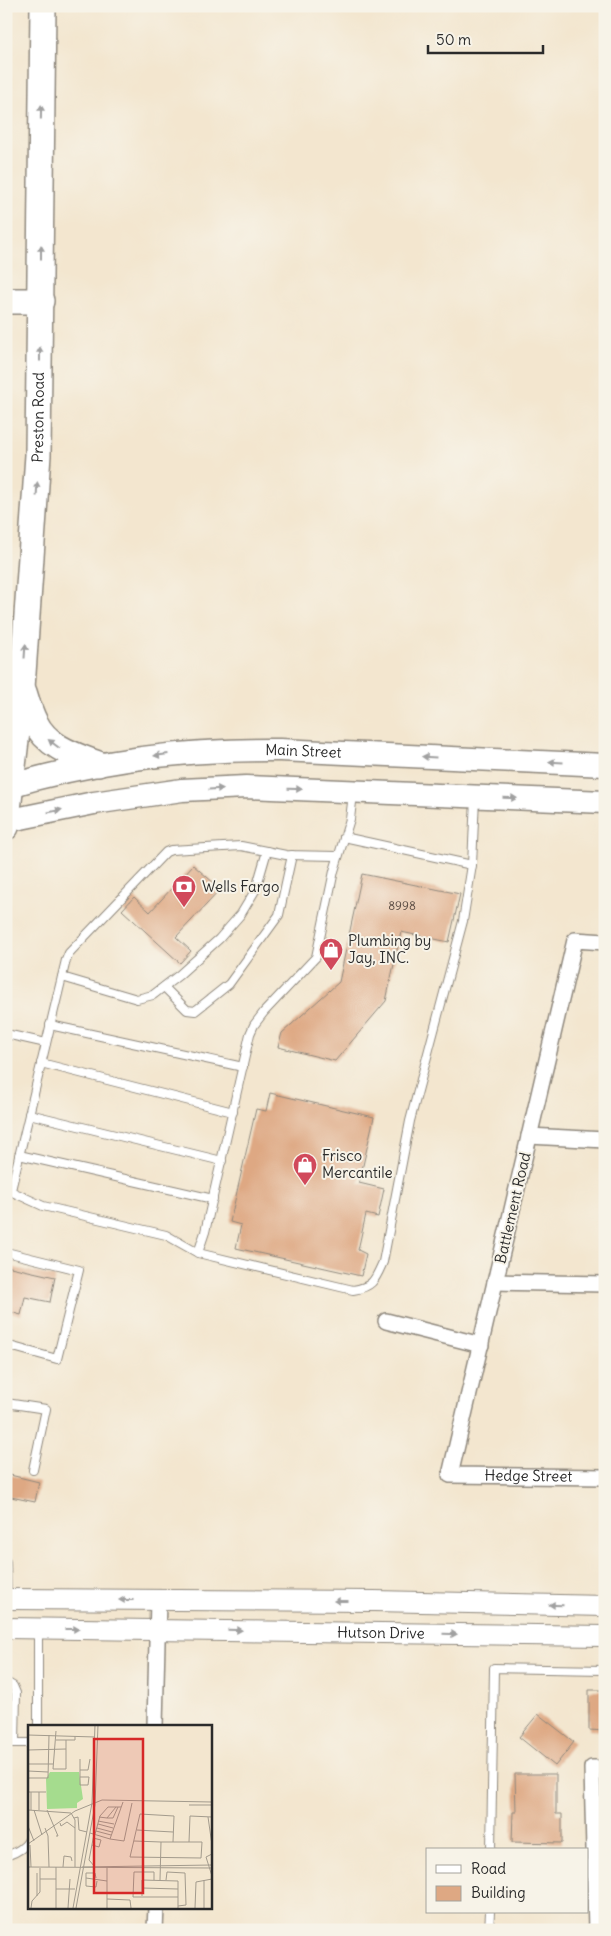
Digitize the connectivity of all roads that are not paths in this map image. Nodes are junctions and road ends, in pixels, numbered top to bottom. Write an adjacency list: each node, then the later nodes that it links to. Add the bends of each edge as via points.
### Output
1 (43, 6): 3 (main road, Preston Road, one-way to 1)
2 (6, 301): 3 (main road)
3 (41, 301): 4 (main road, Preston Road, one-way to 3, via 38,455)
4 (22, 688): 6 (main road, one-way to 4, via 65,752 46,738 34,722); 8 (main road, Preston Road)
5 (477, 759): 6 (main road, Main Street, one-way to 6, via 230,750 166,754); 7 (main road, Main Street, one-way to 5); 10 (main road)
6 (98, 764): 8 (main road, Main Street)
7 (605, 765)
8 (8, 787): 12 (main road, Preston Road)
9 (353, 791): 10 (main road); 12 (main road, one-way to 9, via 94,803 182,790 246,787); 13 (lane)
10 (475, 796): 11 (main road, one-way to 11); 17 (lane)
11 (605, 802)
12 (7, 823)
13 (344, 837): 16 (lane); 17 (lane)
14 (267, 851): 15 (lane); 19 (lane, via 234,846 166,852 69,953); 20 (lane, via 256,889 241,914 219,939)
15 (292, 855): 16 (lane); 20 (lane, via 279,915 228,984 195,1011 187,1010)
16 (338, 856): 25 (lane, via 316,957 254,1025)
17 (472, 865): 35 (lane, via 463,922 410,1121 383,1262 376,1278 366,1288 353,1290)
18 (605, 942): 28 (street, Battlement Road, via 575,940)
19 (62, 977): 20 (lane, via 138,999 153,995); 21 (lane)
20 (164, 987)
21 (50, 1025): 23 (lane); 25 (lane)
22 (6, 1034): 23 (lane)
23 (46, 1043): 24 (lane)
24 (41, 1063): 26 (lane); 27 (lane)
25 (243, 1067): 26 (lane)
26 (233, 1112): 31 (lane)
27 (29, 1114): 30 (lane); 31 (lane)
28 (529, 1136): 29 (street); 36 (street, Battlement Road)
29 (605, 1140)
30 (19, 1155): 32 (lane); 33 (lane)
31 (222, 1160): 33 (lane)
32 (8, 1190): 35 (lane, via 43,1206 166,1235)
33 (213, 1200): 35 (lane)
34 (6, 1252): 39 (lane, via 79,1270 57,1359)
35 (198, 1253)
36 (495, 1282): 37 (street); 40 (street, Battlement Road)
37 (605, 1284)
38 (386, 1321): 40 (street)
39 (6, 1345)
40 (481, 1345): 43 (street, Battlement Road)
41 (6, 1403): 42 (lane, via 46,1409)
42 (33, 1470)
43 (450, 1475): 44 (street, Hedge Street)
44 (605, 1477)
45 (6, 1562): 46 (lane)
46 (7, 1599): 47 (street, Hutson Drive, one-way to 46)
47 (158, 1600): 48 (street, Hutson Drive, one-way to 47); 52 (street)
48 (374, 1601): 49 (street, Hutson Drive, one-way to 48); 53 (street)
49 (605, 1606)
50 (6, 1628): 51 (street, Hutson Drive)
51 (38, 1628): 52 (street, Hutson Drive, one-way to 52); 57 (lane)
52 (157, 1629): 53 (street, Hutson Drive, one-way to 53); 58 (street)
53 (375, 1633): 54 (street, Hutson Drive, one-way to 54)
54 (605, 1636)
55 (605, 1670): 64 (lane, via 494,1668)
56 (6, 1682): 60 (lane, via 16,1693)
57 (38, 1725)
58 (155, 1725)
59 (6, 1743): 60 (lane)
60 (15, 1743): 61 (lane)
61 (28, 1743)
62 (605, 1768): 66 (street, via 592,1768)
63 (28, 1842): 65 (lane, via 16,1853)
64 (491, 1848)
65 (6, 1856)
66 (600, 1874): 71 (street)
67 (156, 1908): 69 (street)
68 (490, 1914): 70 (lane)
69 (155, 1930)
70 (489, 1930)
71 (596, 1930)

